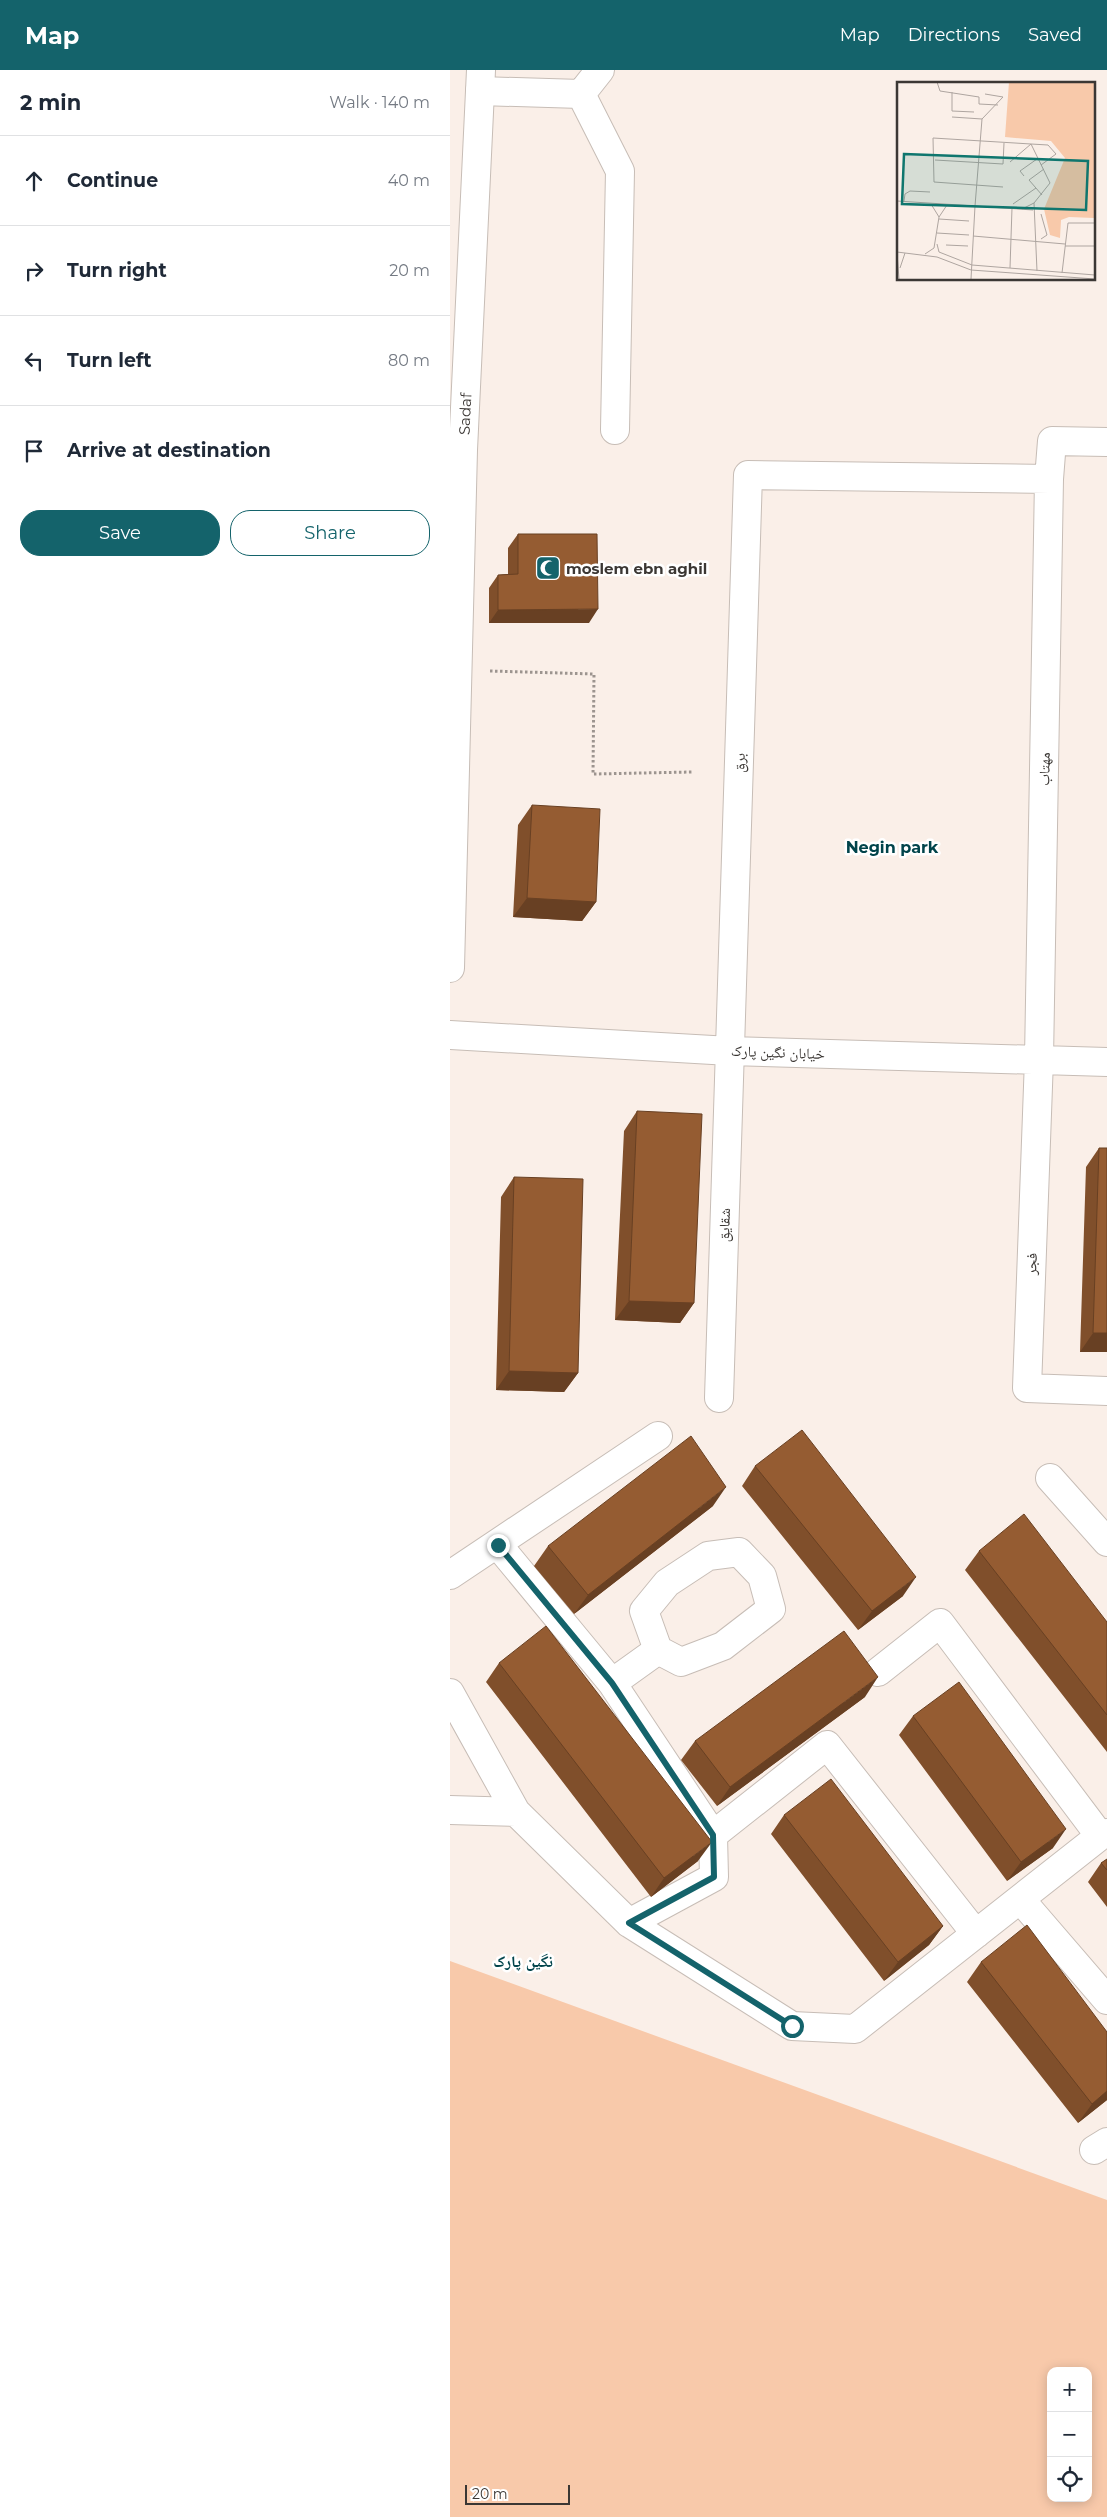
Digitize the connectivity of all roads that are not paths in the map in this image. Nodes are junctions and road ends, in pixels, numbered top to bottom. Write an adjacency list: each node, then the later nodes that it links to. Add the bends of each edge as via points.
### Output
1 (600, 70): 3 (street)
2 (480, 81): 3 (street); 7 (street, Sadaf, via 464,440)
3 (581, 94): 4 (street, via 620,171)
4 (614, 430)
5 (1107, 442): 6 (street, مهتاب, via 1052,441)
6 (1050, 479): 9 (street, برق, via 748,474); 10 (street, مهتاب)
7 (450, 968)
8 (450, 1034): 9 (street, خیابان نگین پارک)
9 (730, 1051): 10 (street, خیابان نگین پارک); 13 (street, شقایق)
10 (1039, 1059): 11 (street, خیابان نگین پارک); 12 (street, فجر, via 1027,1388)
11 (1107, 1062)
12 (1107, 1391)
13 (719, 1398)
14 (658, 1436): 17 (street)
15 (1050, 1478): 16 (street)
16 (1107, 1542)
17 (498, 1545): 18 (street); 21 (street)
18 (450, 1575)
19 (658, 1650): 19 (street, via 681,1662 723,1646 746,1630 771,1609 762,1576 739,1552 708,1556 667,1583 644,1611); 21 (street)
20 (878, 1672): 25 (street, via 940,1623)
21 (612, 1683): 26 (street)
22 (450, 1693): 24 (street)
23 (450, 1810): 24 (street)
24 (516, 1812): 28 (street)
25 (1104, 1834): 27 (street)
26 (713, 1835): 28 (street, via 714,1877); 29 (street, via 827,1745)
27 (1020, 1899): 29 (street); 30 (street)
28 (629, 1923): 29 (street, via 792,2026 855,2029)
29 (976, 1934)
30 (1107, 2000)

